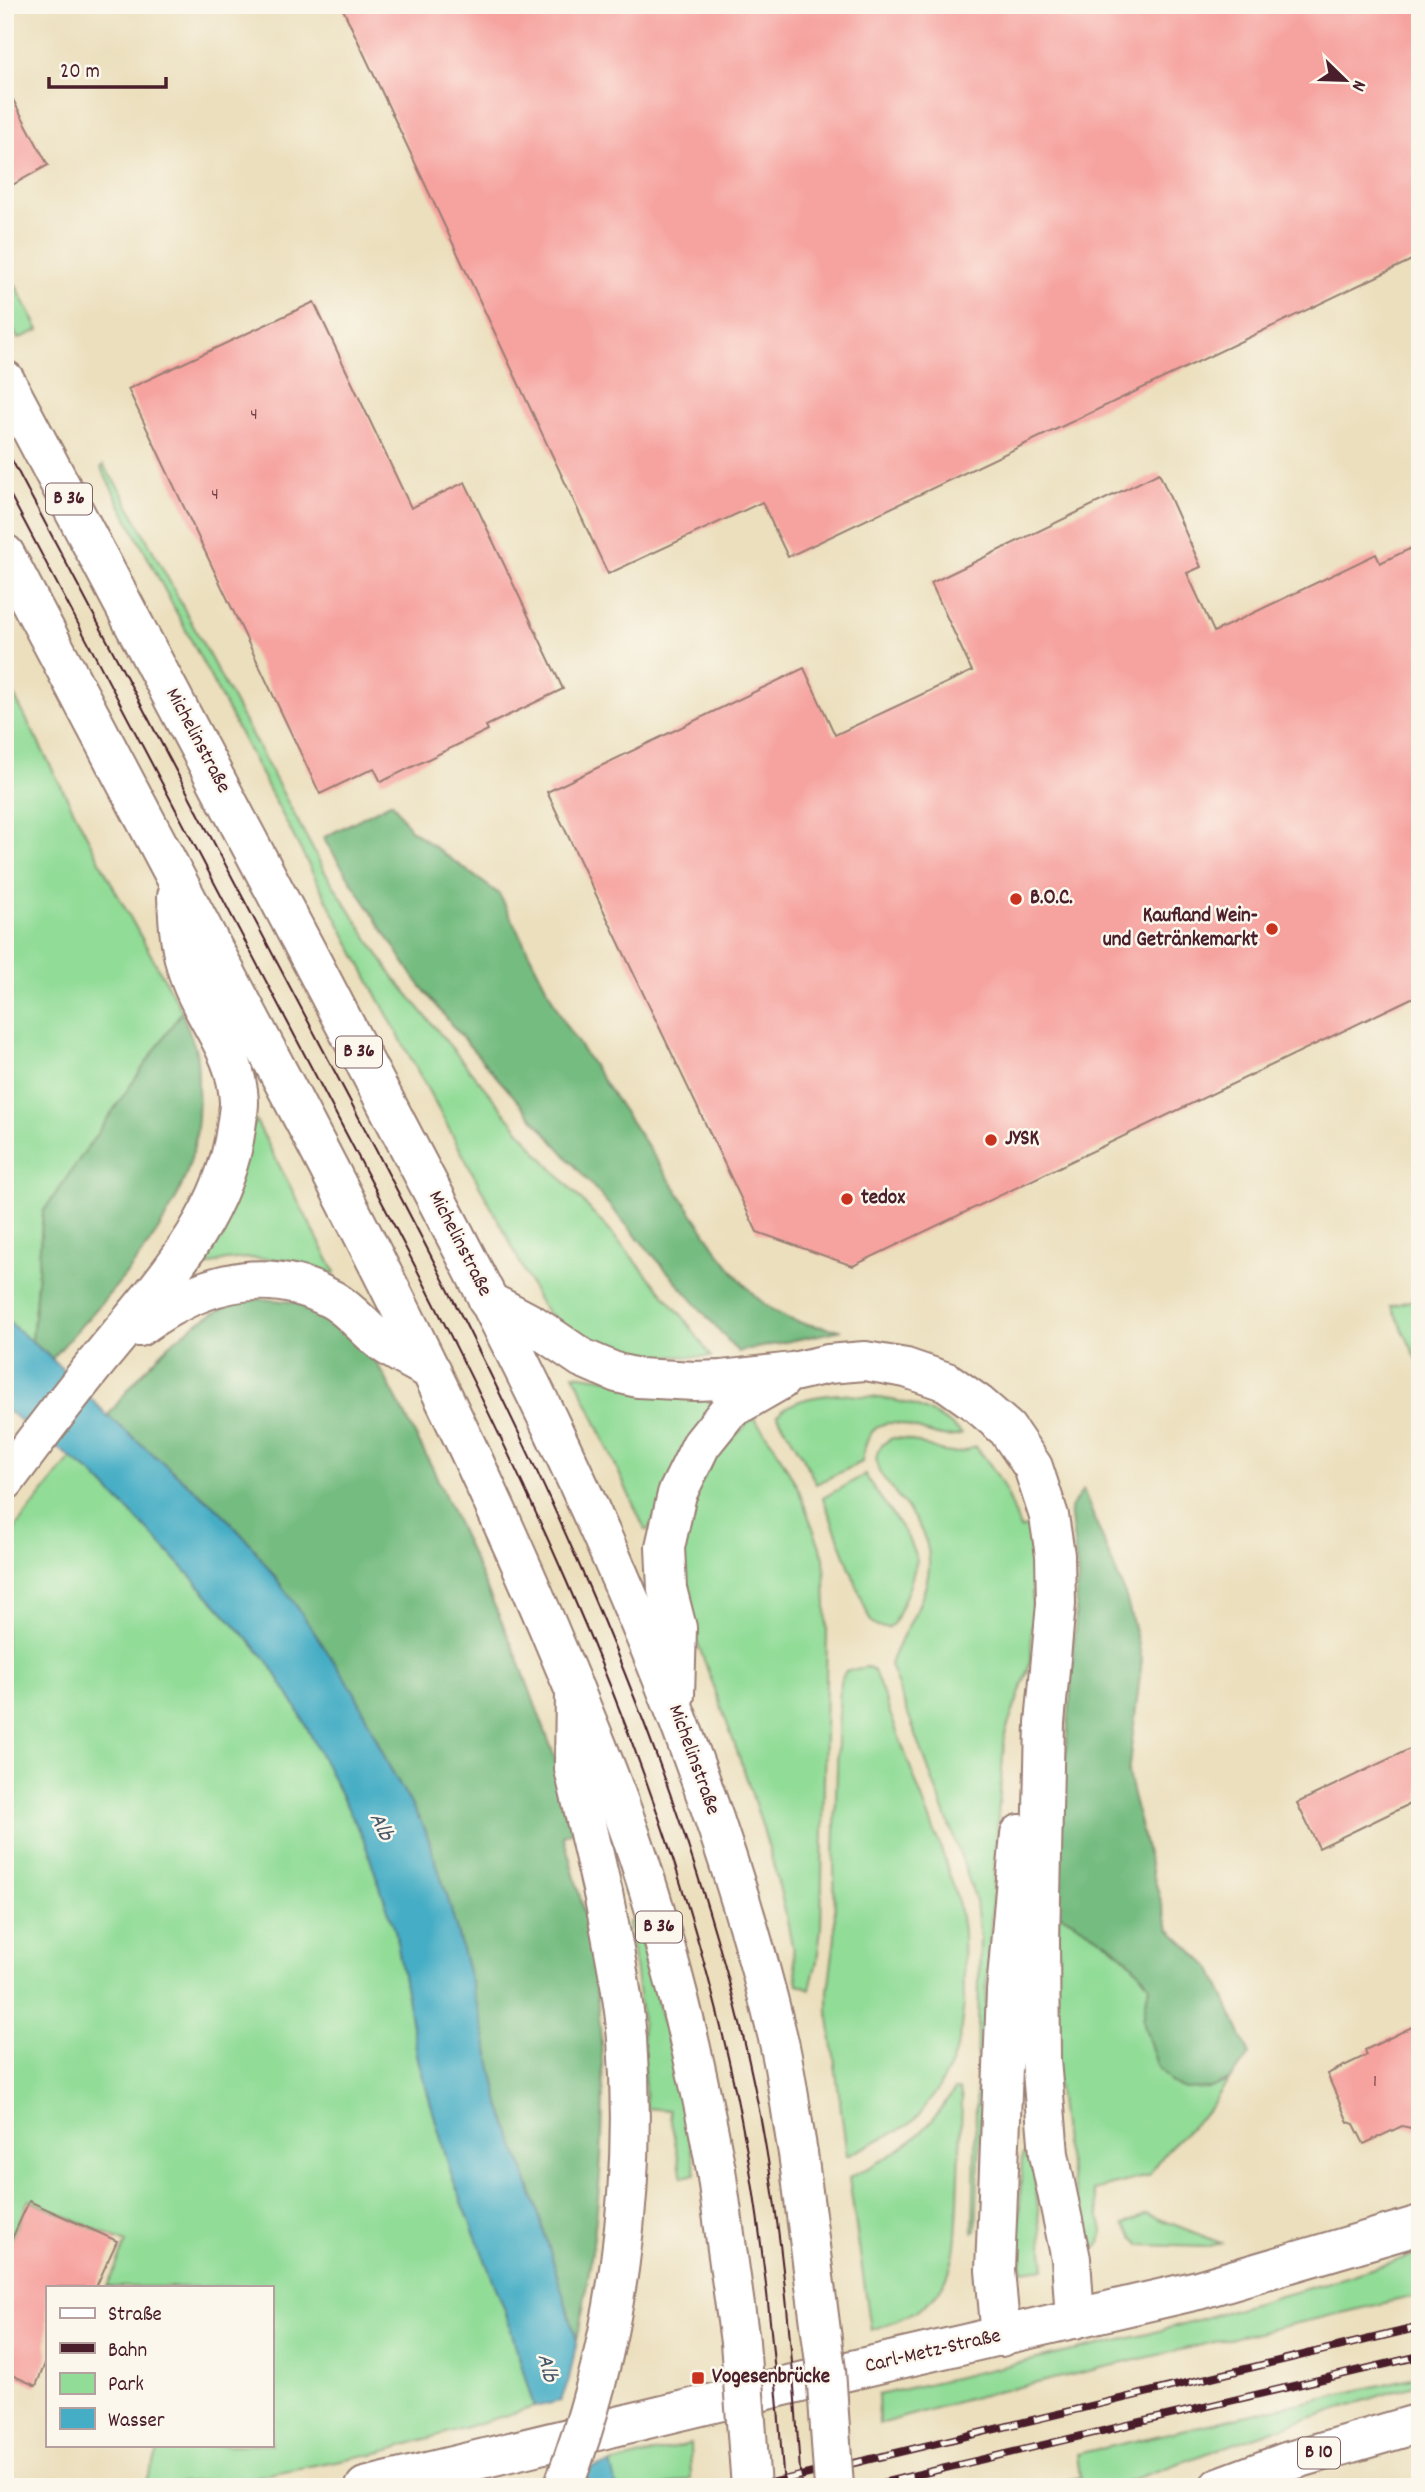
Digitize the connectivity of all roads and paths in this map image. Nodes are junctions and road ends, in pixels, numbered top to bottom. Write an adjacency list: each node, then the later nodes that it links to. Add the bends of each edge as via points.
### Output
1 (5, 380): 5 (main road, Michelinstraße / B 36)
2 (5, 554): 3 (main road, B 36)
3 (177, 879): 4 (main road, via 178,934 191,981 229,1055 239,1102 233,1149); 6 (main road, B 36)
4 (178, 1286): 6 (main road, via 276,1281 297,1285 341,1306 382,1342); 8 (main road, via 145,1323 101,1356)
5 (488, 1301): 7 (main road, via 617,1373 708,1381); 10 (main road, Michelinstraße / B 36, via 554,1432)
6 (432, 1371): 9 (main road, B 36, via 500,1514)
7 (793, 1372): 10 (main road, via 729,1410 701,1445 677,1494 665,1547 667,1589 677,1628); 11 (main road, via 828,1363 865,1361 906,1368 947,1382 1007,1429 1033,1467 1049,1516 1055,1555 1056,1604)
8 (5, 1480)
9 (575, 1691): 17 (main road, bridge, via 574,1769 618,1969 627,2038 629,2155 611,2314 586,2418); 18 (main road, B 36, bridge, via 638,1857 699,2074 740,2342)
10 (675, 1708): 19 (main road, Michelinstraße / B 36, bridge, via 716,1825 779,2042 826,2370)
11 (1045, 1723): 13 (main road, via 1041,2060 1049,2154 1071,2259); 14 (main road, via 1017,1846 1006,1991 995,2270)
12 (1420, 2225): 13 (main road, Carl-Metz-Straße, via 1198,2290)
13 (1074, 2319): 14 (main road, Carl-Metz-Straße)
14 (1001, 2337): 16 (main road, Carl-Metz-Straße)
15 (1420, 2423): 20 (main road, B 10)
16 (365, 2487)
17 (563, 2487)
18 (751, 2487)
19 (834, 2487)
20 (1219, 2487)

